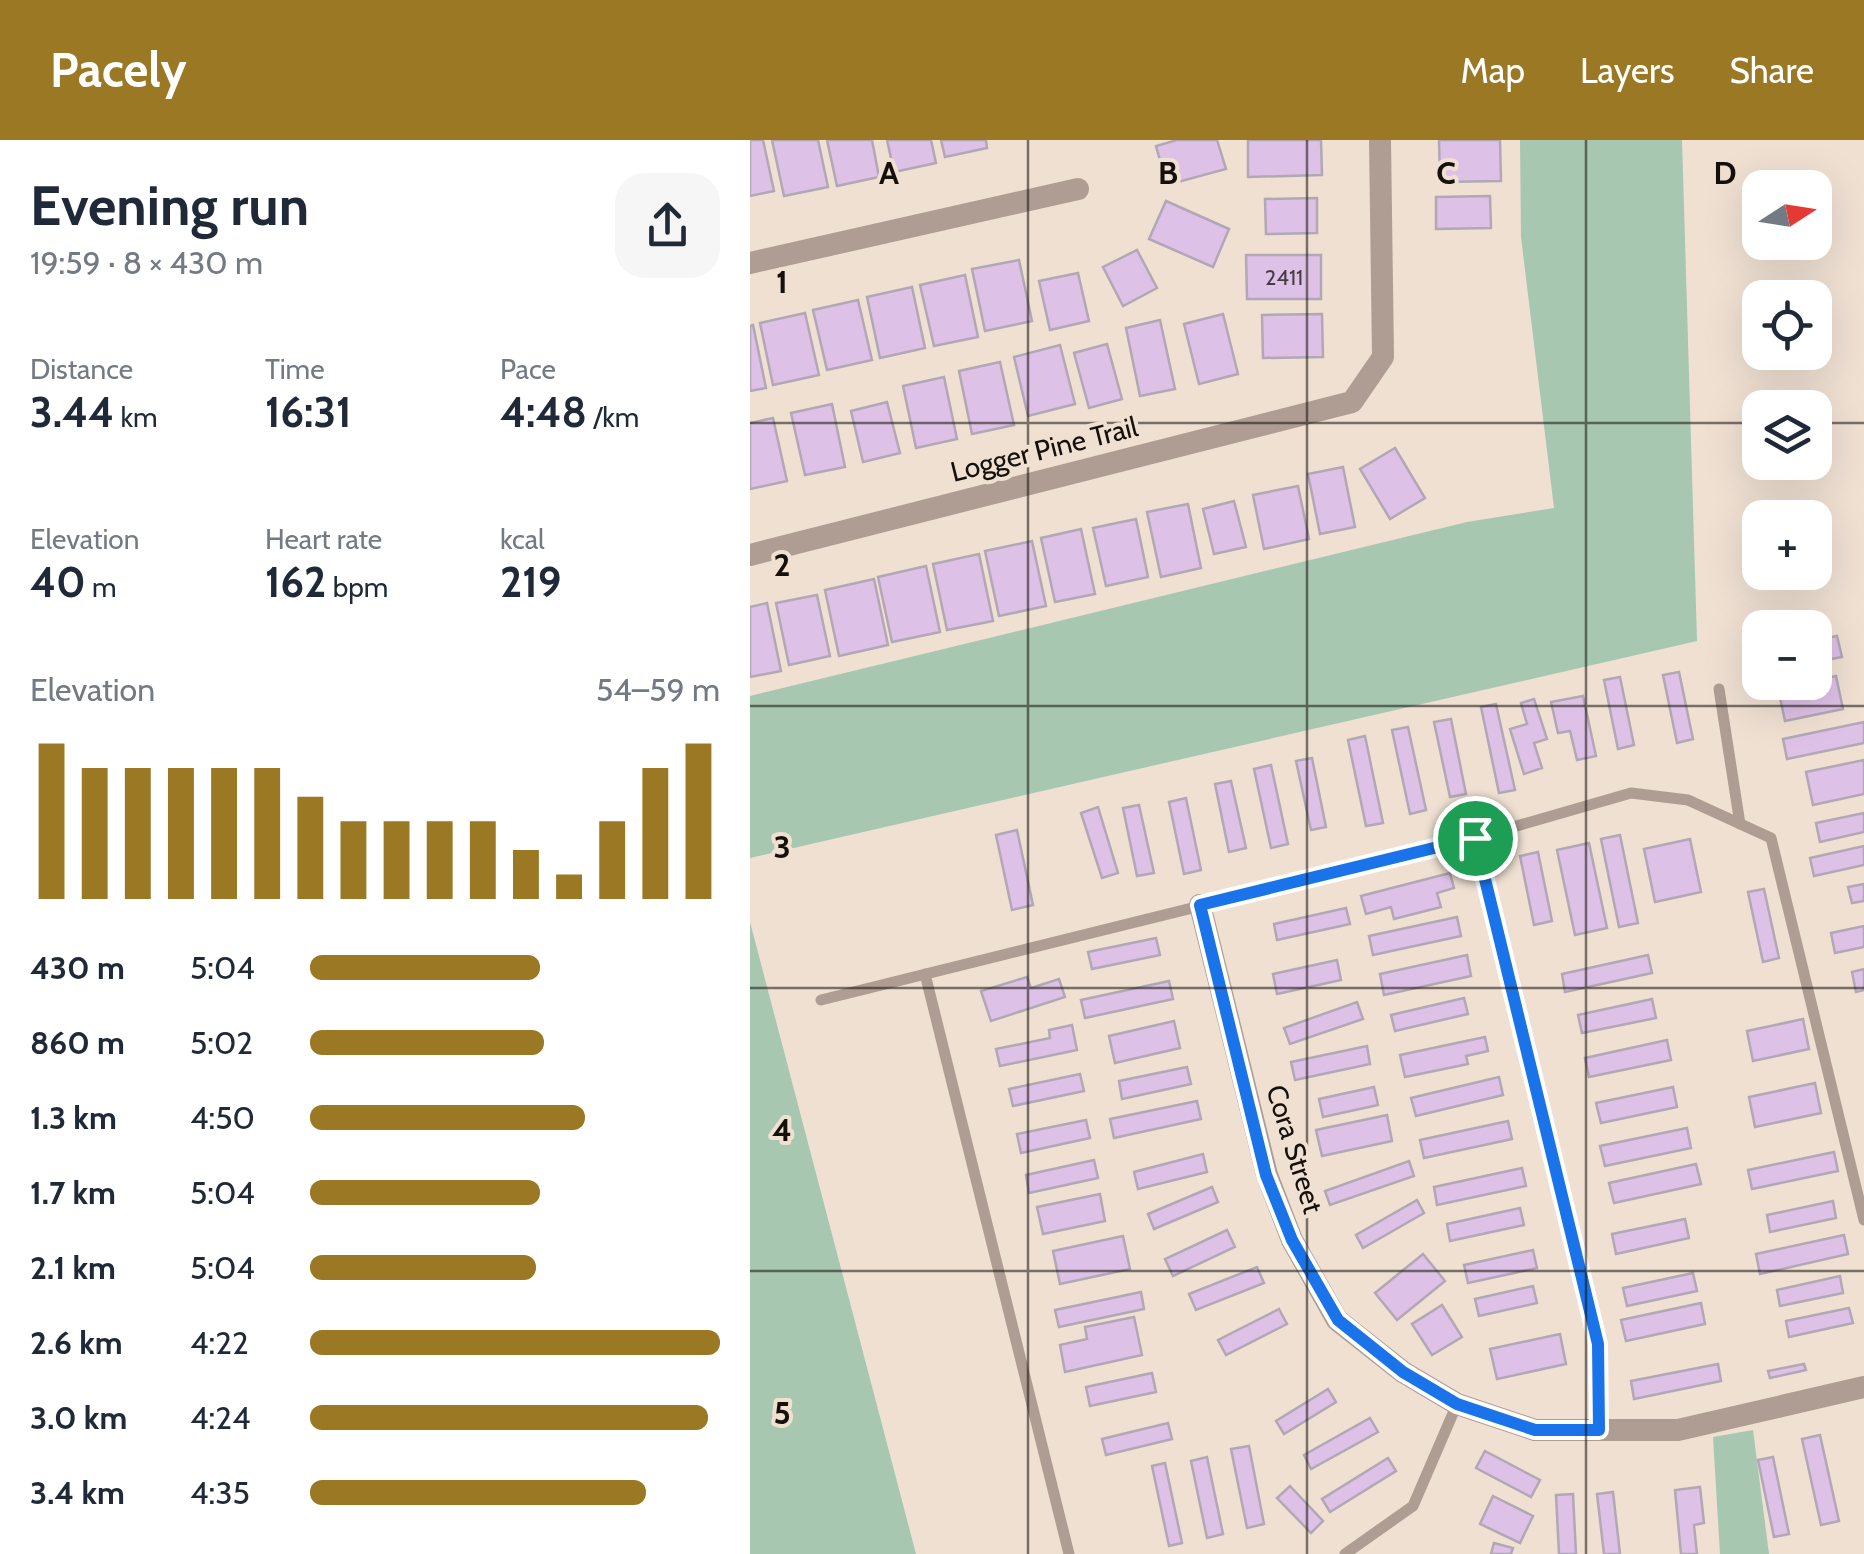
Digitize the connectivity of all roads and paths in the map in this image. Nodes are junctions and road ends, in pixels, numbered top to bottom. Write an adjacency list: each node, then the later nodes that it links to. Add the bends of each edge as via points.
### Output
1 (1380, 140): 4 (street, Logger Pine Trail, via 1383,358 1352,402)
2 (1078, 189): 3 (street)
3 (750, 263)
4 (750, 555)
5 (1719, 689): 6 (lane)
6 (1740, 824): 7 (lane, via 1688,800 1631,793); 11 (lane, via 1771,838)
7 (1475, 838): 8 (lane); 14 (lane, via 1598,1344)
8 (1200, 905): 9 (lane); 13 (street, Cora Street, via 1266,1175 1292,1240 1338,1320)
9 (925, 974): 10 (lane); 15 (lane)
10 (821, 1000)
11 (1864, 1220)
12 (1864, 1388): 14 (street, Cora Street, via 1678,1430)
13 (1457, 1404): 14 (street, Cora Street, via 1535,1430); 16 (lane, via 1413,1506)
14 (1599, 1430)
15 (1068, 1554)
16 (1344, 1554)

